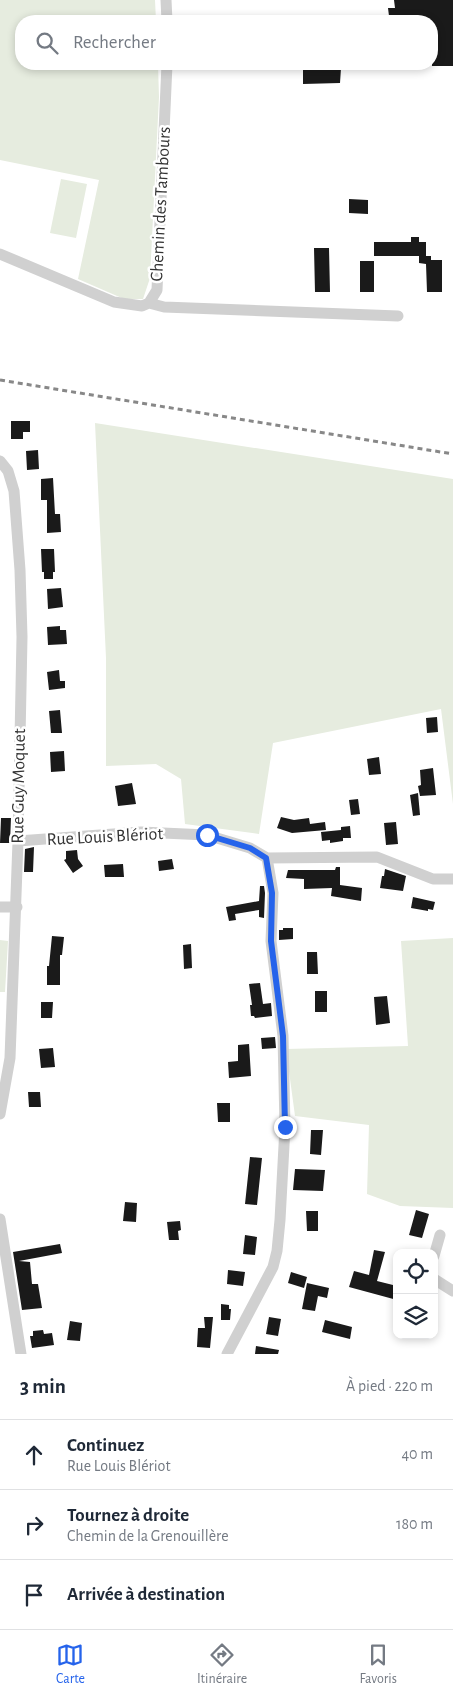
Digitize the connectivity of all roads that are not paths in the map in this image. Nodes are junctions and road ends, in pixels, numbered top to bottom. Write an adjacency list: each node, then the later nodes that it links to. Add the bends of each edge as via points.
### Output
1 (166, 0): 2 (street)
2 (166, 15)
3 (167, 70): 5 (street, Chemin des Tambours, via 157,290)
4 (0, 254): 5 (street, Chemin des Tambours, via 114,302 142,306)
5 (149, 303): 6 (street, via 164,307)
6 (398, 316)
7 (0, 461): 8 (street, Rue Guy Moquet, via 14,490 20,570)
8 (18, 841): 9 (street, Rue Louis Blériot, via 141,832 207,835 250,848); 12 (street, Rue Guy Moquet)
9 (266, 858): 10 (street, Rue Louis Blériot, via 377,856 433,879); 20 (street, via 272,893 271,941 283,1036 285,1127 280,1220 273,1267)
10 (453, 879)
11 (0, 907): 12 (street)
12 (17, 907): 13 (street, Rue Guy Moquet, via 10,1058)
13 (0, 1114)
14 (0, 1219): 19 (street)
15 (440, 1235): 16 (street)
16 (436, 1249)
17 (438, 1282): 18 (street)
18 (453, 1291)
19 (21, 1354)
20 (227, 1354)

